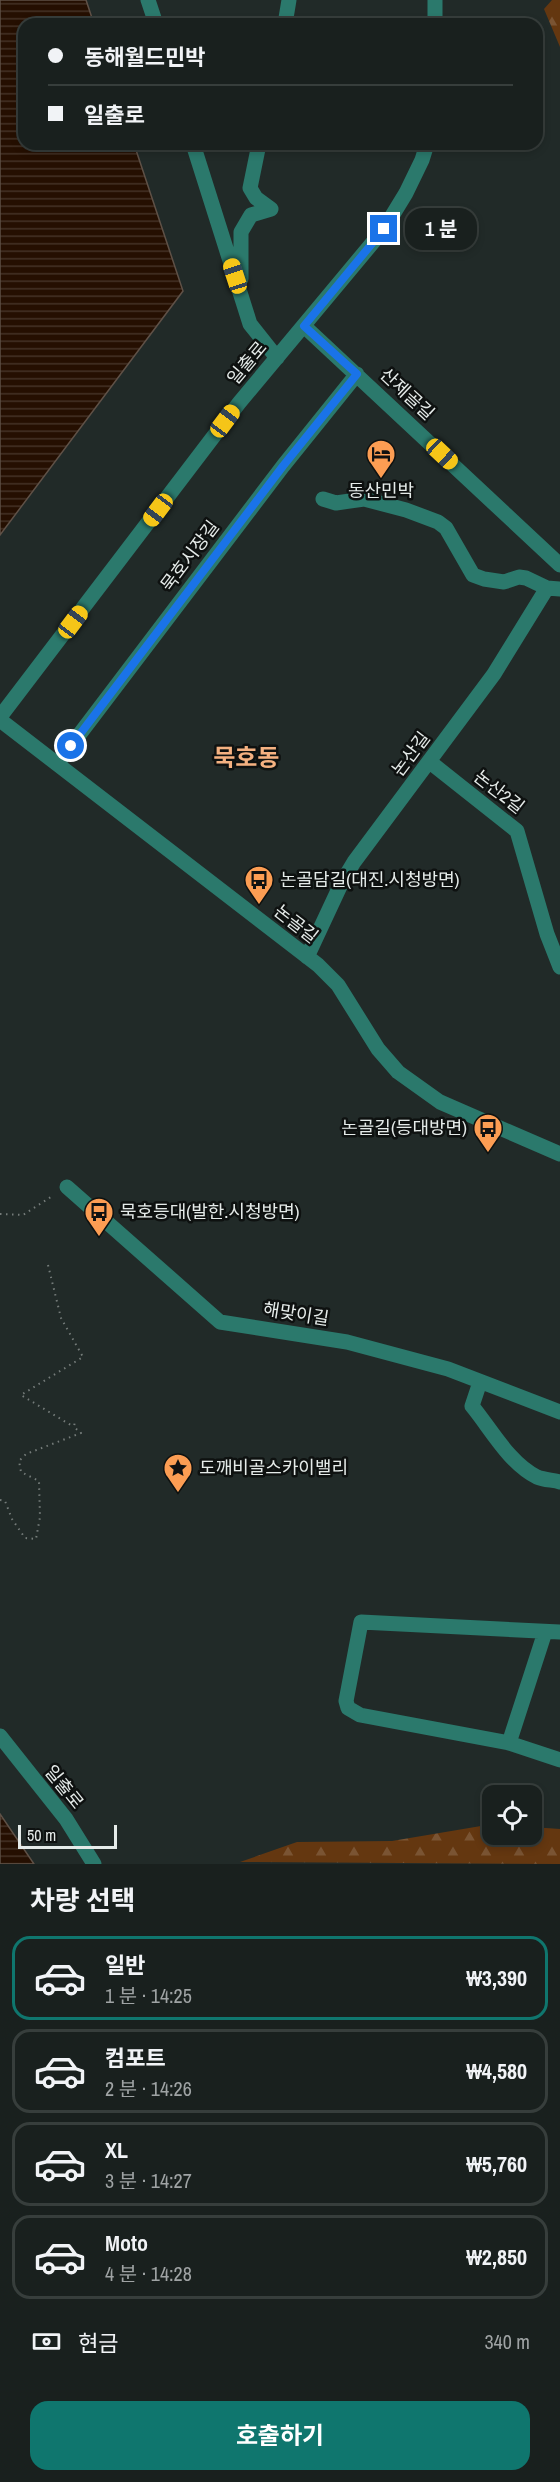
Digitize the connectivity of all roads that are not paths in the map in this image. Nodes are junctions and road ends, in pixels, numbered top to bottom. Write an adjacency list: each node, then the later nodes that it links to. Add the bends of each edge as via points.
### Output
1 (148, 0): 4 (street)
2 (289, 0): 5 (street)
3 (435, 0): 6 (street)
4 (154, 18)
5 (286, 18)
6 (435, 18)
7 (195, 150): 11 (street)
8 (258, 150): 10 (street, via 250,188 271,209)
9 (425, 150): 13 (street, 일출로, via 406,194 384,229)
10 (250, 215): 11 (street, via 237,223); 12 (street, via 241,232)
11 (217, 221): 12 (street)
12 (240, 294): 14 (street, via 250,324)
13 (304, 326): 14 (street, 일출로); 15 (street, 산제골길)
14 (277, 358): 19 (street, 일출로)
15 (357, 374): 17 (street, 산제골길); 21 (street, 묵호시장길)
16 (324, 499): 18 (street, via 336,503 364,499 438,522 446,528 473,575 504,582 526,578)
17 (560, 565)
18 (553, 589): 20 (street, 논산길)
19 (0, 718): 21 (street, 논골길)
20 (430, 762): 22 (street, 논산길, via 354,862); 23 (street, 논산2길, via 517,831)
21 (57, 764): 22 (street, 논골길)
22 (307, 957): 24 (street, 논골길, via 338,985 398,1072 440,1102)
23 (560, 967)
24 (560, 1154)
25 (66, 1187): 26 (street, 해맞이길, via 220,1322 348,1342 448,1369)
26 (480, 1382): 27 (street, 해맞이길); 28 (street, via 472,1406 504,1447 519,1465 538,1477)
27 (560, 1412)
28 (560, 1482)
29 (552, 1632): 31 (street); 31 (street, via 361,1622 346,1701 352,1712)
30 (0, 1736): 33 (street, 일출로, via 66,1819)
31 (509, 1743): 32 (street)
32 (560, 1760)
33 (94, 1864)

